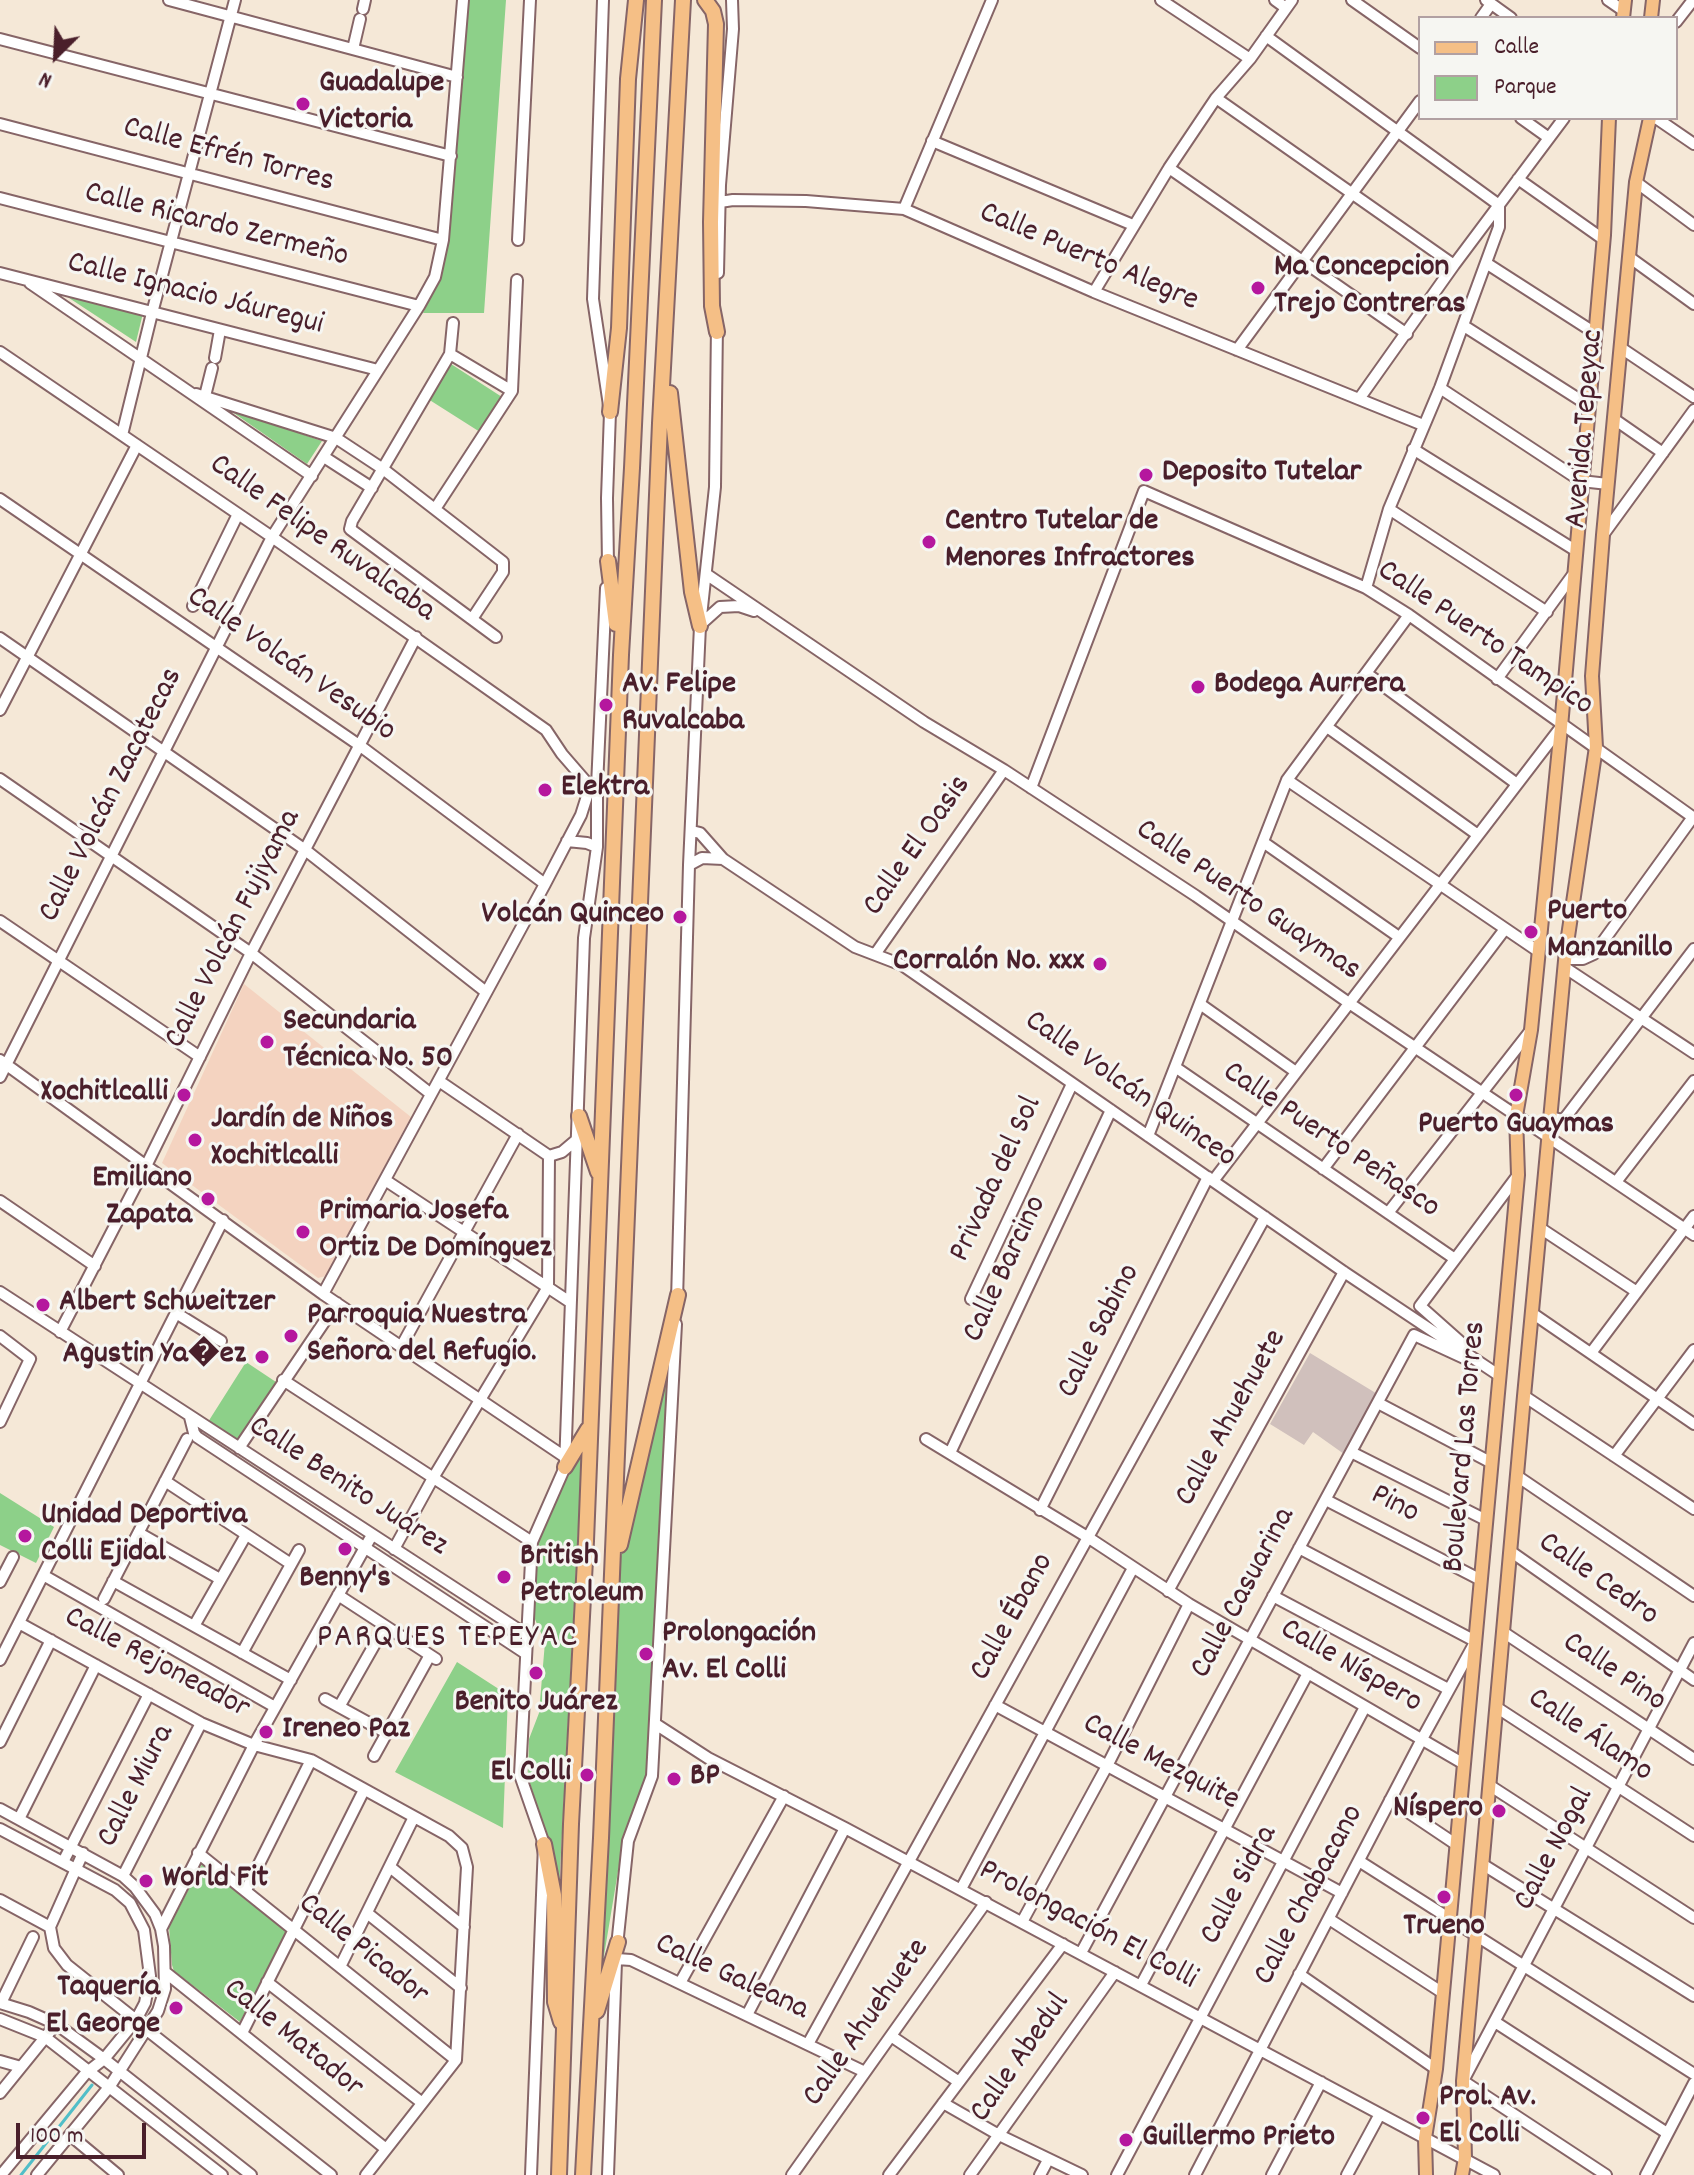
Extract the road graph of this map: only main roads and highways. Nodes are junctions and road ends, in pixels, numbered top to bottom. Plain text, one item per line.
1 (636, 0) edge
2 (647, 0) edge
3 (654, 0) edge
4 (683, 0) edge
5 (705, 0) edge
6 (1609, 120) edge
7 (1652, 120) edge
8 (630, 282) junction
9 (619, 328) junction
10 (639, 329) junction
11 (717, 332) road end
12 (666, 349) junction
13 (610, 412) road end
14 (608, 561) road end
15 (700, 626) road end
16 (621, 655) junction
17 (1561, 725) joint
18 (1596, 747) joint
19 (579, 1116) road end
20 (601, 1179) junction
21 (678, 1295) road end
22 (590, 1425) junction
23 (565, 1462) road end
24 (611, 1589) junction
25 (544, 1844) road end
26 (618, 1942) road end
27 (590, 2034) junction
28 (565, 2039) junction
29 (584, 2145) junction
30 (1426, 2174) edge
31 (559, 2175) edge
32 (583, 2175) edge
33 (594, 2175) edge
34 (1462, 2175) edge

1 - 9 highway
2 - 8 highway
3 - 10 highway
4 - 12 highway
5 - 11 highway
6 - 17 main road, Avenida Tepeyac
7 - 18 main road, Avenida Tepeyac
8 - 9 highway
8 - 10 highway
9 - 13 highway
10 - 16 highway
12 - 15 highway
12 - 24 highway
14 - 16 highway
16 - 20 highway
17 - 30 main road, Boulevard Las Torres
18 - 34 main road, Boulevard Las Torres
19 - 20 highway
20 - 22 highway
21 - 24 highway
22 - 23 highway
22 - 28 highway
24 - 27 highway
25 - 28 highway
26 - 27 highway
27 - 29 highway
28 - 31 highway
29 - 32 highway
29 - 33 highway

